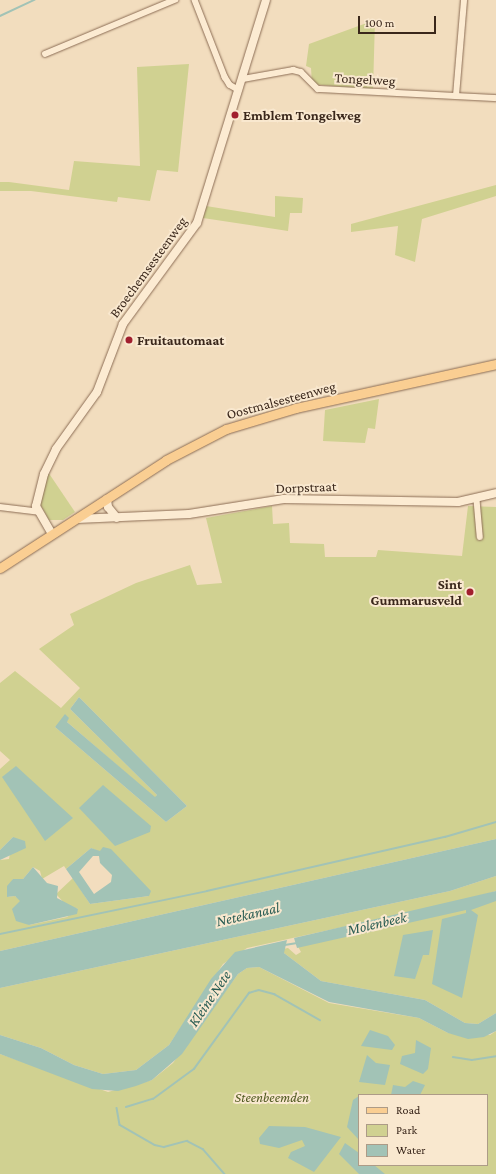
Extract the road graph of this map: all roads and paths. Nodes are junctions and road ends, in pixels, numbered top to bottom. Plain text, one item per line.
1 (175, 0) edge
2 (195, 0) edge
3 (266, 0) edge
4 (464, 0) edge
5 (45, 54) dead end
6 (243, 79) junction
7 (239, 90) junction
8 (456, 96) junction
9 (496, 98) edge
10 (496, 364) edge
11 (496, 493) edge
12 (477, 500) junction
13 (103, 501) junction
14 (0, 507) edge
15 (39, 512) junction
16 (114, 518) junction
17 (77, 519) junction
18 (52, 534) junction
19 (480, 537) dead end
20 (0, 568) edge

1 - 5 street
2 - 7 street
3 - 6 street, Broechemsesteenweg
4 - 8 street
6 - 7 street, Broechemsesteenweg
6 - 8 street, Tongelweg
7 - 15 street, Broechemsesteenweg
8 - 9 street, Tongelweg
10 - 13 main road, Oostmalsesteenweg
11 - 12 street, Dorpstraat
12 - 16 street, Dorpstraat
12 - 19 street
13 - 16 street
13 - 17 main road, Oostmalsesteenweg
14 - 15 street
15 - 18 street, Broechemsesteenweg
16 - 17 street, Dorpstraat
17 - 18 main road, Oostmalsesteenweg
18 - 20 main road, Oostmalsesteenweg

